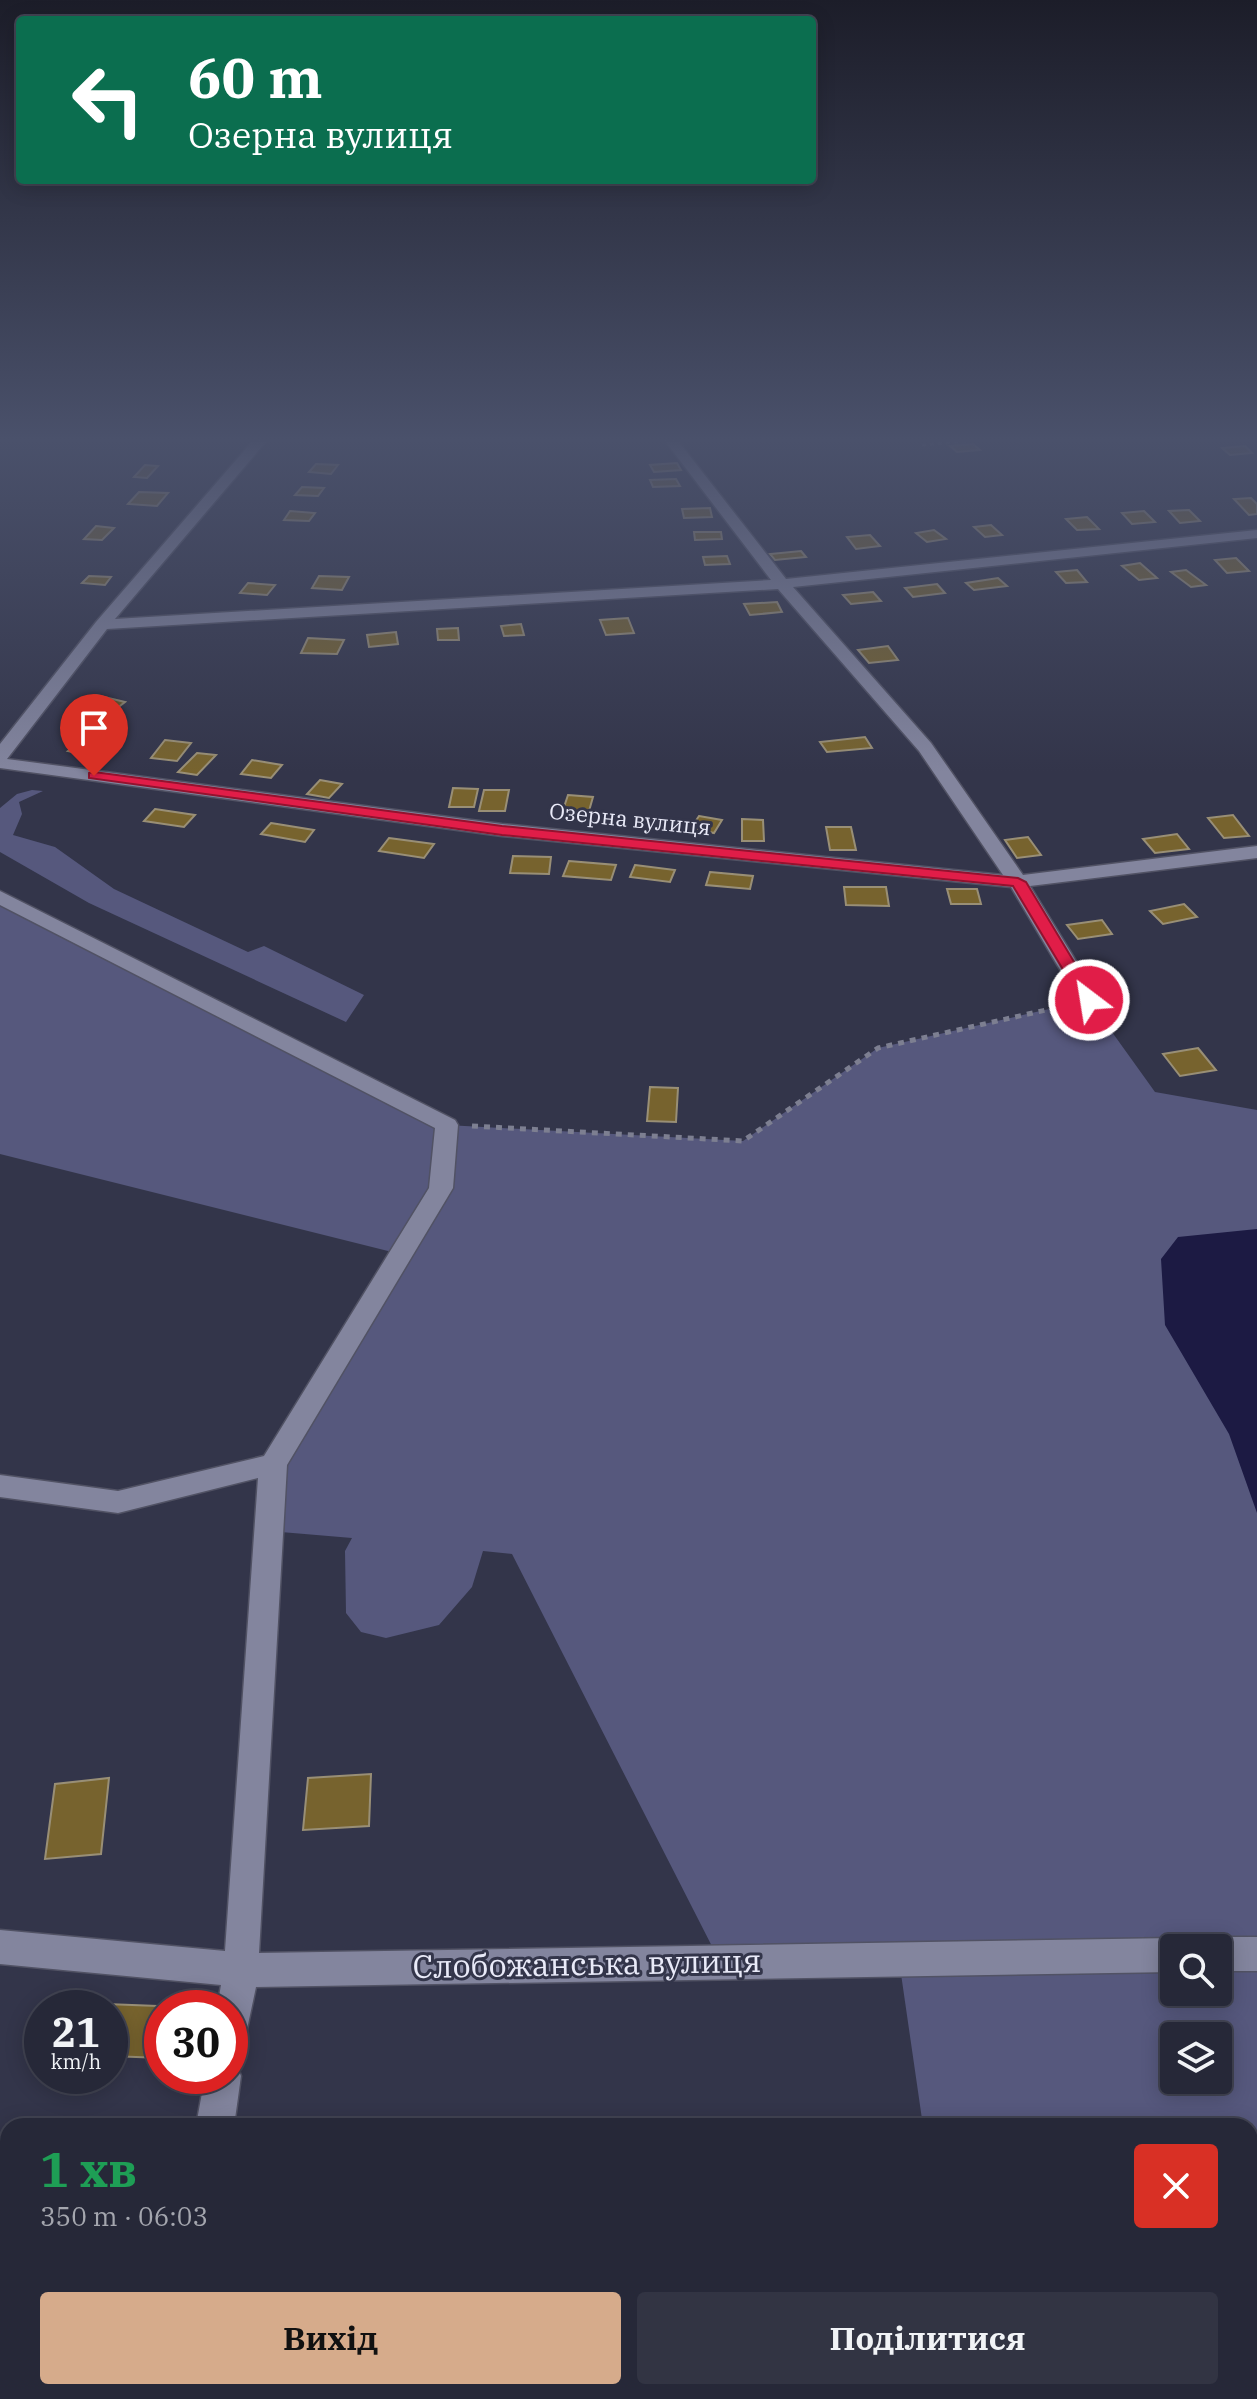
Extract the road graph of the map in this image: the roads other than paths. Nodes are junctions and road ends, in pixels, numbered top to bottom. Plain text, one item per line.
1 (167, 549) edge
2 (755, 549) edge
3 (1115, 549) edge
4 (782, 584) junction
5 (102, 625) junction
6 (0, 756) edge
7 (0, 763) edge
8 (1257, 852) edge
9 (1018, 882) junction
10 (0, 897) edge
11 (1089, 1000) road end
12 (273, 1464) junction
13 (0, 1486) edge
14 (0, 1947) edge
15 (1232, 1954) edge
16 (1257, 1954) edge
17 (1160, 1955) edge
18 (241, 1970) junction
19 (238, 1990) edge
20 (220, 2094) edge
21 (216, 2118) edge

1 - 5 street
2 - 4 street
3 - 4 street
4 - 5 street
4 - 9 street
5 - 6 street
7 - 9 street, Озерна вулиця
8 - 9 street, Озерна вулиця
9 - 11 street
10 - 12 street
12 - 13 street
12 - 18 street
14 - 18 street, Слобожанська вулиця
15 - 16 street
17 - 18 street, Слобожанська вулиця
18 - 19 street
20 - 21 street

